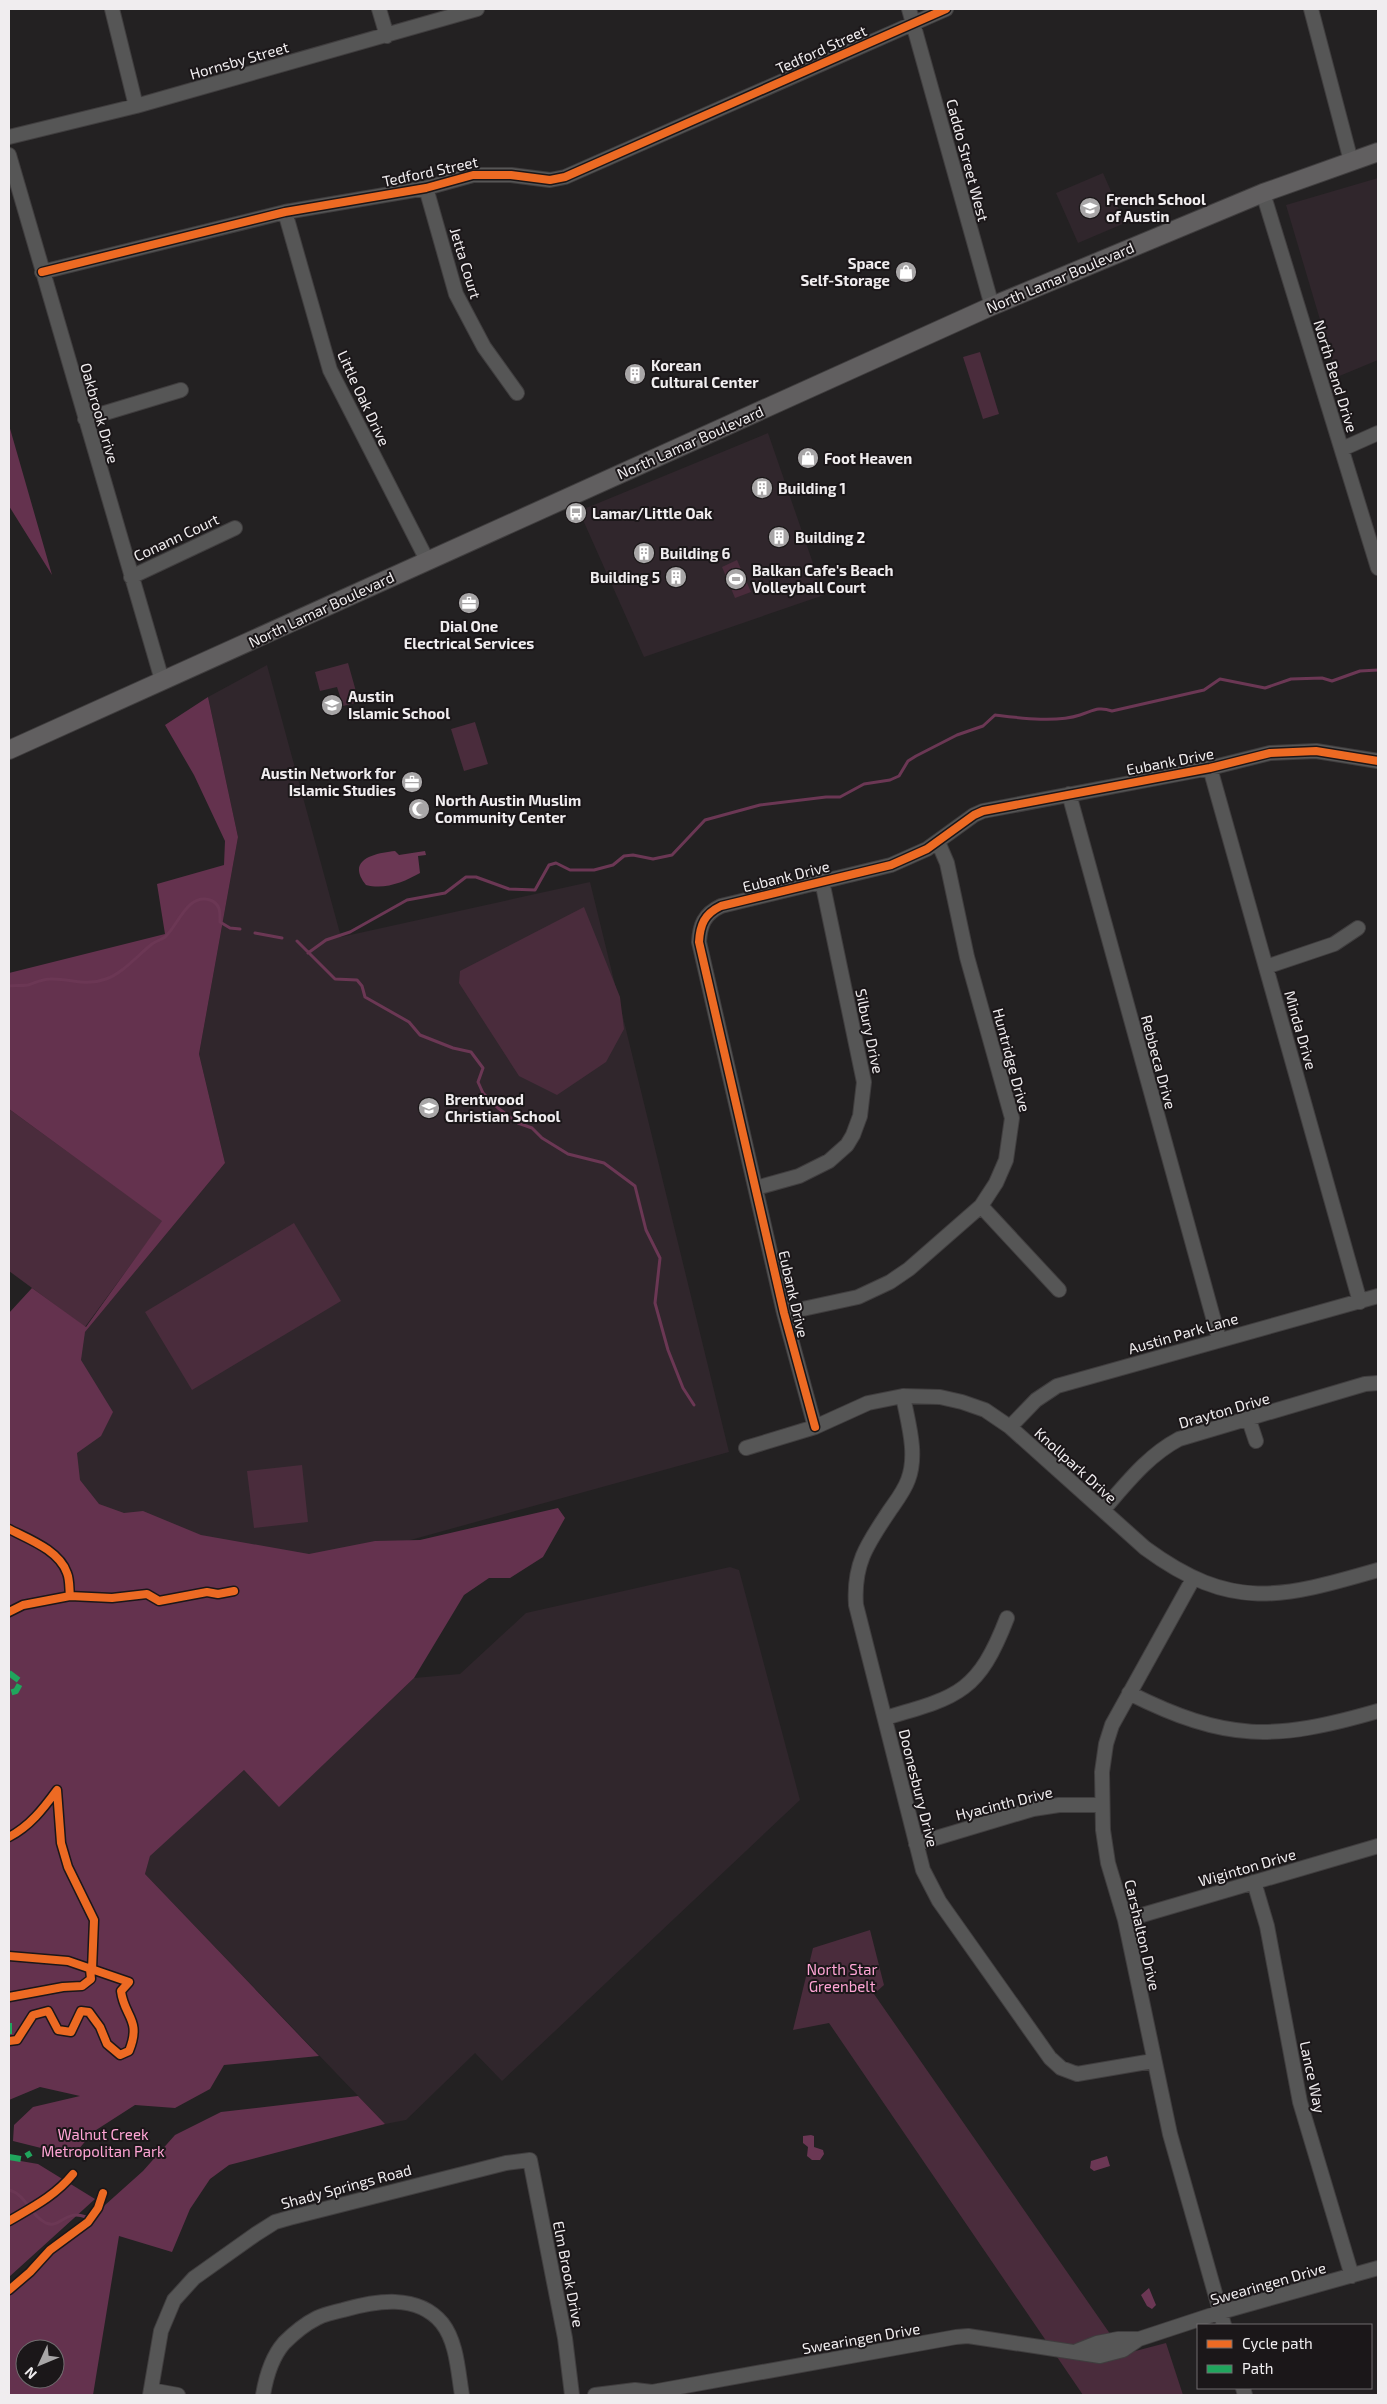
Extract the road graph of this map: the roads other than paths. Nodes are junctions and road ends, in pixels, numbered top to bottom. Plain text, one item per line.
1 (112, 9) edge
2 (380, 9) edge
3 (477, 9) edge
4 (909, 9) edge
5 (946, 9) edge
6 (1310, 9) edge
7 (914, 24) junction
8 (386, 36) junction
9 (136, 106) junction
10 (9, 137) edge
11 (1378, 152) edge
12 (9, 155) edge
13 (1351, 161) junction
14 (426, 188) junction
15 (1263, 194) junction
16 (285, 212) junction
17 (42, 272) junction
18 (992, 306) junction
19 (181, 390) dead end
20 (517, 393) dead end
21 (85, 419) junction
22 (1378, 433) edge
23 (1342, 449) junction
24 (235, 528) dead end
25 (427, 560) junction
26 (1378, 568) edge
27 (131, 577) junction
28 (162, 680) junction
29 (9, 750) edge
30 (1378, 761) edge
31 (1210, 768) junction
32 (1069, 794) junction
33 (938, 842) junction
34 (822, 881) junction
35 (1358, 928) dead end
36 (1266, 967) junction
37 (756, 1188) junction
38 (981, 1206) junction
39 (1059, 1290) dead end
40 (1378, 1296) edge
41 (1360, 1302) junction
42 (784, 1313) junction
43 (1219, 1339) junction
44 (1378, 1383) edge
45 (903, 1396) junction
46 (1249, 1420) junction
47 (815, 1427) junction
48 (1010, 1427) junction
49 (1256, 1442) dead end
50 (746, 1448) dead end
51 (1102, 1510) junction
52 (1378, 1570) edge
53 (1193, 1579) junction
54 (1008, 1618) dead end
55 (1129, 1693) junction
56 (1378, 1711) edge
57 (885, 1718) junction
58 (1102, 1805) junction
59 (916, 1844) junction
60 (1378, 1846) edge
61 (1254, 1882) junction
62 (1125, 1920) junction
63 (1154, 2061) junction
64 (530, 2160) joint
65 (1378, 2268) edge
66 (1352, 2276) junction
67 (1223, 2319) edge
68 (1202, 2324) edge
69 (1197, 2325) edge
70 (151, 2393) edge
71 (651, 2394) edge
72 (178, 2395) edge
73 (263, 2395) edge
74 (462, 2395) edge
75 (572, 2395) edge
76 (595, 2395) edge

1 - 9 street
2 - 8 street
3 - 8 street, Hornsby Street
4 - 7 street, Caddo Street West
5 - 7 street, Tedford Street
6 - 13 street
7 - 14 street, Tedford Street
7 - 18 street, Caddo Street West
8 - 9 street, Hornsby Street
9 - 10 street, Hornsby Street
11 - 13 main road, North Lamar Boulevard
12 - 17 street, Oakbrook Drive
13 - 15 main road, North Lamar Boulevard
14 - 16 street, Tedford Street
14 - 20 street, Jetta Court
15 - 18 main road, North Lamar Boulevard
15 - 23 street, North Bend Drive
16 - 17 street, Tedford Street
16 - 25 street, Little Oak Drive
17 - 21 street, Oakbrook Drive
18 - 25 main road, North Lamar Boulevard
19 - 21 street
21 - 27 street, Oakbrook Drive
22 - 23 street
23 - 26 street, North Bend Drive
24 - 27 street, Conann Court
25 - 28 main road, North Lamar Boulevard
27 - 28 street, Oakbrook Drive
28 - 29 main road, North Lamar Boulevard
30 - 31 street, Eubank Drive
31 - 32 street, Eubank Drive
31 - 36 street, Minda Drive
32 - 33 street, Eubank Drive
32 - 43 street, Rebbeca Drive
33 - 34 street, Eubank Drive
33 - 38 street, Huntridge Drive
34 - 37 street, Silbury Drive
34 - 37 street, Eubank Drive
35 - 36 street
36 - 41 street, Minda Drive
37 - 42 street, Eubank Drive
38 - 39 street
38 - 42 street, Huntridge Drive
40 - 41 street, Austin Park Lane
41 - 43 street, Austin Park Lane
42 - 47 street, Eubank Drive
43 - 48 street, Austin Park Lane
44 - 46 street, Drayton Drive
45 - 47 street, Knollpark Drive
45 - 48 street, Knollpark Drive
45 - 57 street, Doonesbury Drive
46 - 49 street
46 - 51 street, Drayton Drive
47 - 50 street, Knollpark Drive
48 - 51 street, Knollpark Drive
51 - 53 street, Knollpark Drive
52 - 53 street, Knollpark Drive
53 - 55 street, Carshalton Drive
54 - 57 street
55 - 56 street
55 - 58 street, Carshalton Drive
57 - 59 street, Doonesbury Drive
58 - 59 street, Hyacinth Drive
58 - 62 street, Carshalton Drive
59 - 63 street, Doonesbury Drive
60 - 61 street, Wiginton Drive
61 - 62 street, Wiginton Drive
61 - 66 street, Lance Way
62 - 63 street, Carshalton Drive
63 - 67 street, Carshalton Drive
64 - 70 street, Shady Springs Road
64 - 75 street, Elm Brook Drive
65 - 66 street, Swearingen Drive
66 - 67 street, Swearingen Drive
67 - 68 street, Swearingen Drive
69 - 71 street, Swearingen Drive
70 - 72 street
71 - 76 street, Swearingen Drive
73 - 74 street

